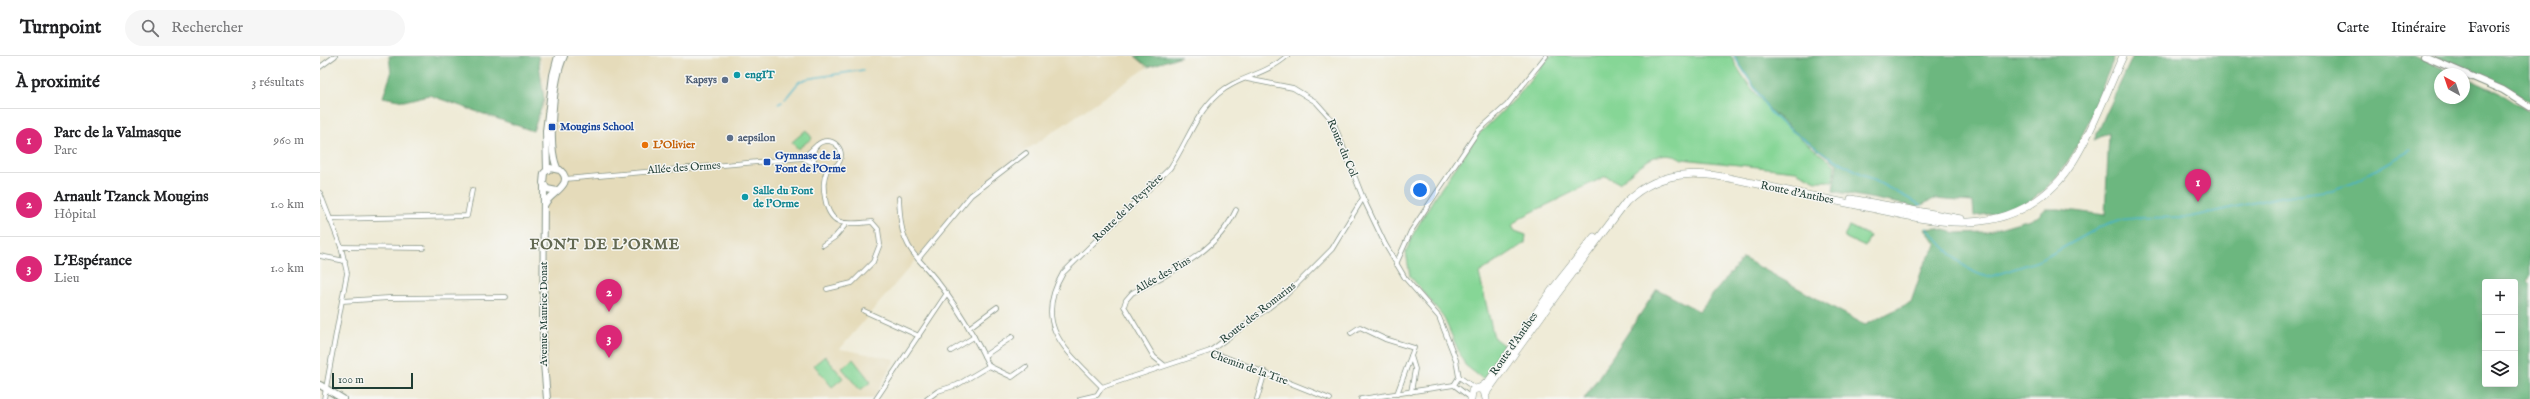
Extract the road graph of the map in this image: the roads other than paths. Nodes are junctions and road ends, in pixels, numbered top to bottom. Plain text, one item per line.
1 (335, 56) edge
2 (558, 56) edge
3 (564, 56) edge
4 (1287, 56) edge
5 (1546, 56) edge
6 (2119, 56) edge
7 (2123, 56) edge
8 (2424, 56) edge
9 (320, 67) edge
10 (1246, 79) junction
11 (2530, 107) edge
12 (817, 145) junction
13 (1026, 153) dead end
14 (803, 158) junction
15 (818, 166) junction
16 (557, 168) junction
17 (546, 170) junction
18 (827, 170) junction
19 (565, 179) junction
20 (544, 186) junction
21 (472, 190) dead end
22 (557, 191) junction
23 (320, 193) edge
24 (899, 198) dead end
25 (1363, 198) junction
26 (545, 204) junction
27 (1236, 210) dead end
28 (330, 219) junction
29 (846, 224) junction
30 (823, 245) dead end
31 (341, 247) junction
32 (423, 248) dead end
33 (320, 256) edge
34 (918, 259) junction
35 (345, 260) junction
36 (1396, 264) junction
37 (1572, 269) junction
38 (827, 290) dead end
39 (947, 293) junction
40 (506, 297) dead end
41 (341, 299) junction
42 (997, 307) dead end
43 (864, 311) dead end
44 (970, 327) junction
45 (1351, 333) dead end
46 (919, 336) junction
47 (1012, 337) dead end
48 (974, 338) junction
49 (951, 351) dead end
50 (1210, 351) junction
51 (984, 356) junction
52 (1411, 356) junction
53 (1164, 365) junction
54 (989, 366) junction
55 (1026, 367) dead end
56 (1265, 372) junction
57 (1460, 377) junction
58 (320, 385) edge
59 (1454, 385) junction
60 (1102, 387) junction
61 (326, 389) junction
62 (1411, 392) junction
63 (1482, 392) edge
64 (1404, 393) junction
65 (1397, 394) junction
66 (1098, 398) edge
67 (1471, 398) edge
68 (324, 399) edge
69 (343, 399) edge
70 (547, 399) edge
71 (876, 399) edge
72 (927, 399) edge
73 (1080, 399) edge
74 (1257, 399) edge
75 (1330, 399) edge
76 (1362, 399) edge
77 (1402, 399) edge

1 - 9 street
2 - 17 main road
3 - 16 main road
4 - 10 street, Route de la Peyrière
5 - 36 street
6 - 37 main road, Route d'Antibes
7 - 37 main road, Route d'Antibes
8 - 11 main road
10 - 25 street, Route du Col
10 - 60 street, Route de la Peyrière
12 - 14 street
12 - 15 street
12 - 18 street
13 - 34 street
14 - 15 street
14 - 19 street, Allée des Ormes
15 - 18 street
16 - 17 main road
16 - 19 main road
17 - 20 main road
18 - 29 street
19 - 22 main road
20 - 22 main road
20 - 26 main road, Avenue Maurice Donat
21 - 28 street
22 - 26 main road
23 - 28 street
24 - 34 street
25 - 36 street, Route du Col
25 - 50 street, Route des Romarins
26 - 70 main road, Avenue Maurice Donat
27 - 53 street, Allée des Pins
28 - 31 street
29 - 30 street
29 - 38 street
31 - 32 street
31 - 35 street
33 - 35 street
34 - 39 street
35 - 41 street
36 - 57 street, Route du Col
37 - 63 main road, Route d'Antibes
39 - 44 street
39 - 46 street
40 - 41 street
41 - 61 street
42 - 44 street
43 - 46 street
44 - 48 street
45 - 52 street
46 - 71 street
47 - 51 street
48 - 49 street
48 - 51 street
50 - 53 street, Chemin de la Tire
50 - 56 street, Chemin de la Tire
51 - 54 street
52 - 62 street
52 - 65 street
53 - 60 street, Chemin de la Tire
54 - 55 street
54 - 72 street
56 - 74 street
56 - 75 street, Chemin de la Tire
57 - 59 street
57 - 63 street
58 - 61 main road
59 - 62 street
59 - 67 street
60 - 66 street
61 - 68 street
61 - 69 main road
62 - 64 street
63 - 67 main road, Route d'Antibes
64 - 65 street
64 - 77 street
65 - 76 street
66 - 73 street

